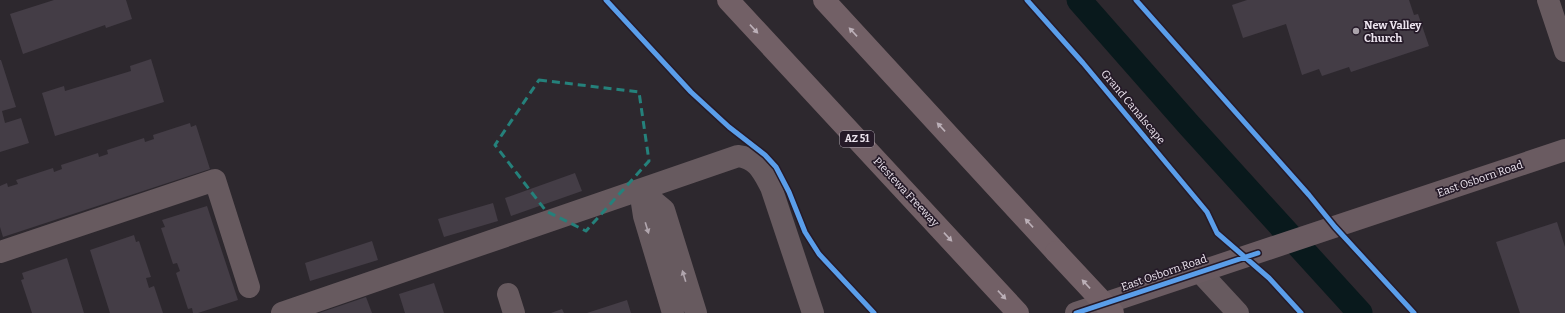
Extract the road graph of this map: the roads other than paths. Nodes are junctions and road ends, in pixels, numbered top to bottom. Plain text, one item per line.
1 (728, 0) edge
2 (824, 0) edge
3 (1548, 0) edge
4 (1565, 51) edge
5 (1565, 150) edge
6 (640, 190) junction
7 (0, 252) edge
8 (1200, 272) junction
9 (249, 287) dead end
10 (282, 313) edge
11 (673, 313) edge
12 (696, 313) edge
13 (813, 313) edge
14 (1018, 313) edge
15 (1076, 313) edge
16 (1113, 313) edge
17 (1238, 313) edge

1 -> 14 highway, Piestewa Freeway / AZ 51
16 -> 2 highway, bridge
3 - 4 street
5 - 8 main road, East Osborn Road
6 - 10 street
6 -> 11 street
12 -> 6 street
6 - 13 street
7 - 9 street
8 - 15 main road, East Osborn Road
8 - 17 street

